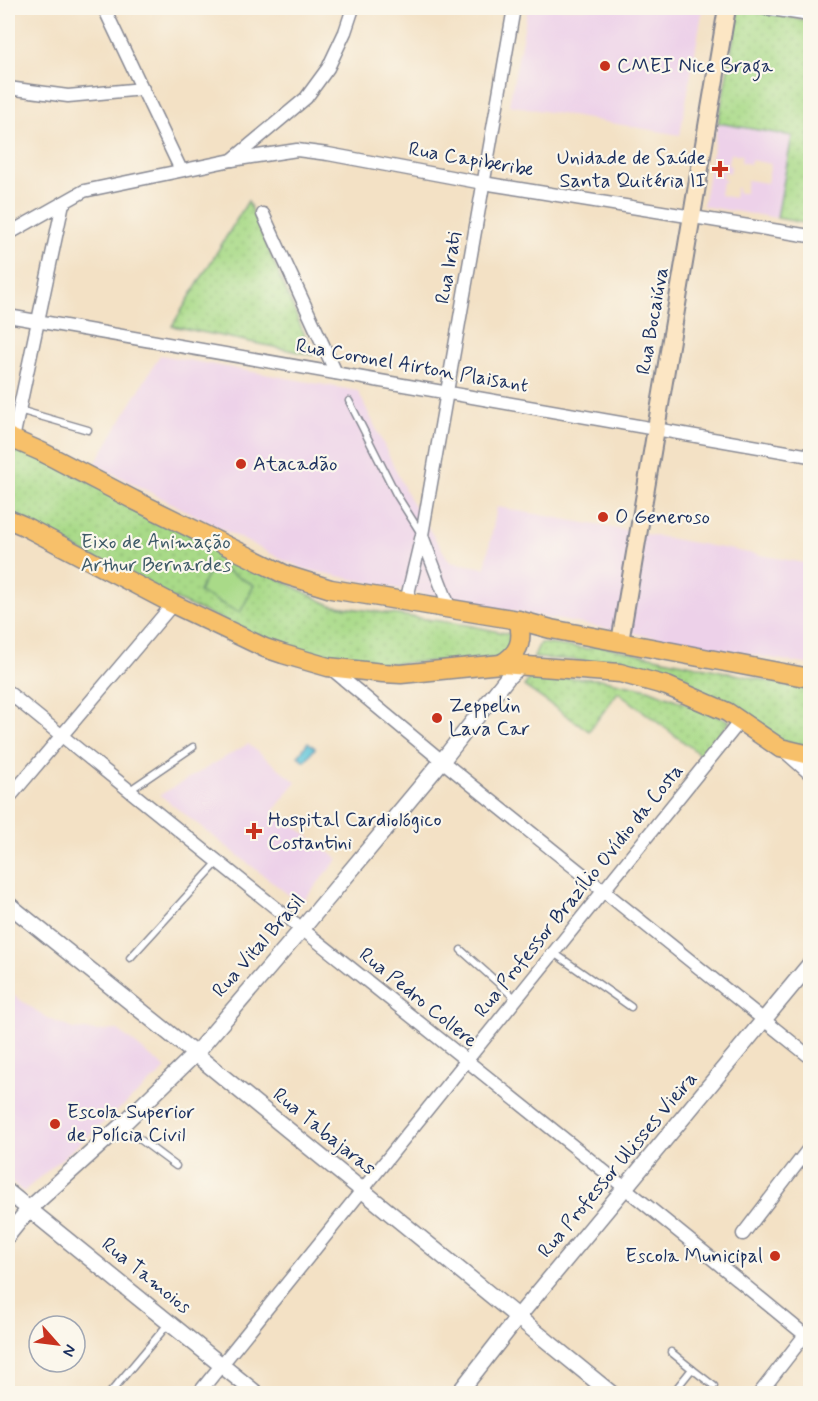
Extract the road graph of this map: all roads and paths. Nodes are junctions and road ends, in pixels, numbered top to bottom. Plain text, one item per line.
1 (104, 8) edge
2 (353, 8) edge
3 (514, 8) edge
4 (727, 8) edge
5 (765, 8) edge
6 (810, 15) edge
7 (8, 88) edge
8 (142, 89) junction
9 (232, 159) junction
10 (181, 170) junction
11 (483, 183) junction
12 (63, 203) junction
13 (263, 214) dead end
14 (692, 216) junction
15 (8, 234) edge
16 (810, 236) edge
17 (8, 316) edge
18 (37, 321) junction
19 (336, 373) junction
20 (447, 392) junction
21 (349, 401) dead end
22 (19, 410) junction
23 (656, 428) junction
24 (88, 430) dead end
25 (10, 438) edge
26 (810, 456) edge
27 (8, 519) edge
28 (422, 534) junction
29 (406, 602) junction
30 (173, 604) junction
31 (450, 609) junction
32 (518, 620) junction
33 (551, 629) junction
34 (620, 642) junction
35 (501, 664) junction
36 (522, 664) junction
37 (328, 667) junction
38 (810, 678) edge
39 (8, 692) edge
40 (741, 720) junction
41 (60, 735) junction
42 (193, 747) dead end
43 (780, 748) junction
44 (810, 755) edge
45 (442, 761) junction
46 (810, 774) edge
47 (130, 791) junction
48 (8, 799) edge
49 (218, 862) junction
50 (603, 890) junction
51 (8, 904) edge
52 (302, 929) junction
53 (461, 950) dead end
54 (554, 953) junction
55 (130, 958) dead end
56 (810, 964) edge
57 (517, 999) junction
58 (631, 1007) dead end
59 (765, 1020) junction
60 (195, 1053) junction
61 (810, 1057) edge
62 (467, 1062) junction
63 (122, 1125) junction
64 (810, 1147) edge
65 (176, 1166) dead end
66 (626, 1188) junction
67 (362, 1191) junction
68 (8, 1192) edge
69 (29, 1209) junction
70 (743, 1234) dead end
71 (8, 1235) edge
72 (518, 1317) junction
73 (169, 1322) junction
74 (671, 1352) dead end
75 (222, 1364) junction
76 (692, 1369) junction
77 (714, 1386) dead end
78 (110, 1393) edge
79 (198, 1394) edge
80 (257, 1394) edge
81 (458, 1394) edge
82 (612, 1394) edge
83 (672, 1394) edge
84 (759, 1394) edge

1 - 8 street
2 - 9 street
3 - 11 street, Rua Irati
4 - 14 main road, Rua Bocaiúva
5 - 6 street
7 - 8 street
8 - 10 street
9 - 10 street, Rua Capiberibe
9 - 11 street, Rua Capiberibe
10 - 12 street, Rua Capiberibe
11 - 14 street, Rua Capiberibe
11 - 20 street, Rua Irati
12 - 15 street, Rua Capiberibe
12 - 18 street
13 - 19 street
14 - 16 street, Rua Capiberibe
14 - 23 main road, Rua Bocaiúva
17 - 18 street, Rua Coronel Airton Plaisant
18 - 19 street, Rua Coronel Airton Plaisant
18 - 22 street
19 - 20 street, Rua Coronel Airton Plaisant
20 - 23 street, Rua Coronel Airton Plaisant
20 - 28 street, Rua Irati
21 - 28 lane
22 - 24 lane
22 - 25 street
23 - 26 street, Rua Coronel Airton Plaisant
23 - 34 main road, Rua Bocaiúva
25 - 29 main road
27 - 30 main road
28 - 29 street, Rua Irati
28 - 31 street
29 - 31 main road
30 - 37 main road
30 - 41 street
31 - 32 main road
32 - 33 main road
32 - 35 main road
33 - 34 main road
33 - 36 main road
34 - 38 main road
35 - 36 main road
35 - 37 main road
36 - 40 main road
36 - 45 street, Rua Vital Brasil
37 - 45 street
39 - 41 street, Rua Pedro Collere
40 - 43 main road
40 - 50 street, Rua Professor Brazílio Ovídio da Costa
41 - 47 street, Rua Pedro Collere
41 - 48 street
42 - 47 lane
43 - 44 main road
43 - 46 street
45 - 50 street
45 - 52 street, Rua Vital Brasil
47 - 49 street, Rua Pedro Collere
49 - 52 street, Rua Pedro Collere
49 - 55 lane
50 - 54 street, Rua Professor Brazílio Ovídio da Costa
50 - 59 street
51 - 60 street, Rua Tabajaras
52 - 60 street, Rua Vital Brasil
52 - 62 street, Rua Pedro Collere
53 - 57 lane
54 - 57 street, Rua Professor Brazílio Ovídio da Costa
54 - 58 lane
56 - 59 street, Rua Professor Ulisses Vieira
57 - 62 street, Rua Professor Brazílio Ovídio da Costa
59 - 61 street
59 - 66 street, Rua Professor Ulisses Vieira
60 - 63 street, Rua Vital Brasil
60 - 67 street, Rua Tabajaras
62 - 66 street, Rua Pedro Collere
62 - 67 street, Rua Professor Brazílio Ovídio da Costa
63 - 65 lane
63 - 69 street, Rua Vital Brasil
64 - 70 street
66 - 72 street, Rua Professor Ulisses Vieira
66 - 84 street, Rua Pedro Collere
67 - 72 street, Rua Tabajaras
67 - 75 street, Rua Professor Brazílio Ovídio da Costa
68 - 69 street, Rua Tamoios
69 - 71 street, Rua Vital Brasil
69 - 73 street, Rua Tamoios
72 - 81 street, Rua Professor Ulisses Vieira
72 - 82 street, Rua Tabajaras
73 - 75 street, Rua Tamoios
73 - 78 lane
74 - 76 lane
75 - 79 street, Rua Professor Brazílio Ovídio da Costa
75 - 80 street, Rua Tamoios
76 - 77 lane
76 - 83 lane

